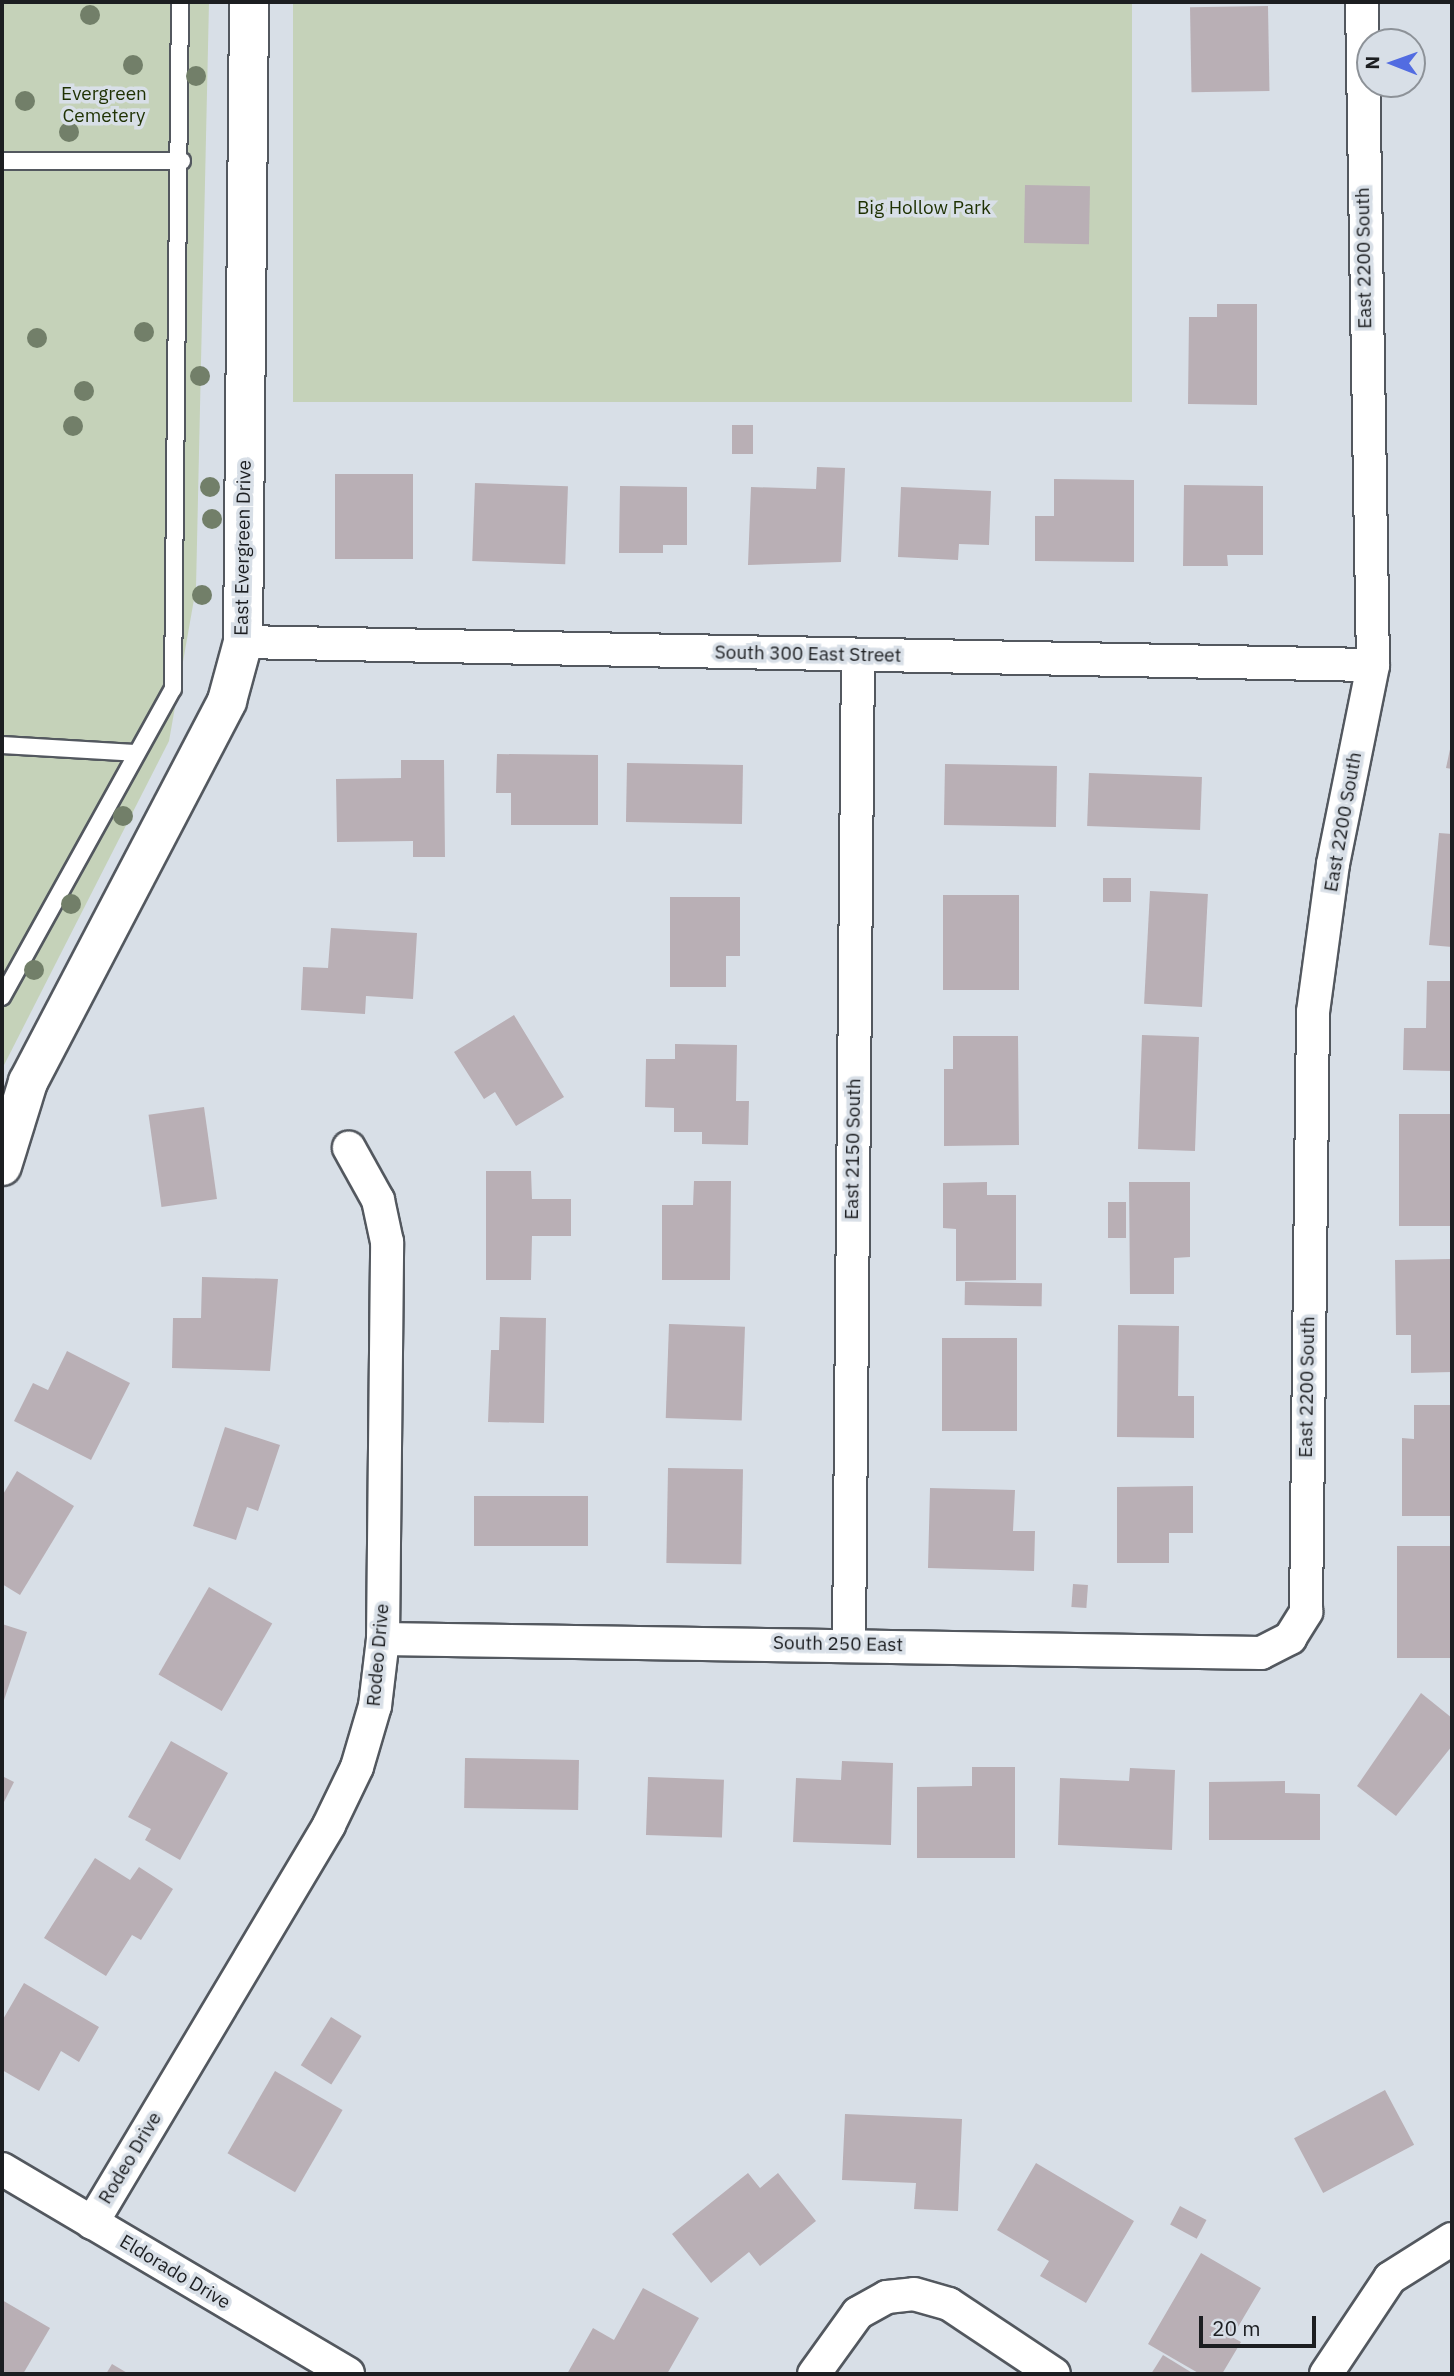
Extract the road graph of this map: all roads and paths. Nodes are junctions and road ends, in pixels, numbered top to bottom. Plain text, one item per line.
1 (180, 2) edge
2 (249, 2) edge
3 (1362, 2) edge
4 (2, 161) edge
5 (182, 161) junction
6 (243, 642) junction
7 (858, 655) junction
8 (1373, 665) junction
9 (2, 745) edge
10 (135, 753) junction
11 (2, 997) edge
12 (349, 1148) dead end
13 (2, 1166) edge
14 (1290, 1638) joint
15 (383, 1639) junction
16 (849, 1644) junction
17 (2, 2169) edge
18 (92, 2223) junction
19 (1452, 2239) edge
20 (348, 2374) edge
21 (814, 2374) edge
22 (1054, 2374) edge
23 (1326, 2374) edge

1 - 5 lane
2 - 6 street, East Evergreen Drive
3 - 8 street, East 2200 South
4 - 5 lane
5 - 10 lane
6 - 7 street, South 300 East Street
6 - 13 street, East Evergreen Drive
7 - 8 street, South 300 East Street
7 - 16 street, East 2150 South
8 - 14 street, East 2200 South
9 - 10 lane
10 - 11 lane
12 - 15 street, Rodeo Drive
14 - 16 street, South 250 East
15 - 16 street, South 250 East
15 - 18 street, Rodeo Drive
17 - 18 street, Eldorado Drive
18 - 20 street, Eldorado Drive
19 - 23 street
21 - 22 street

